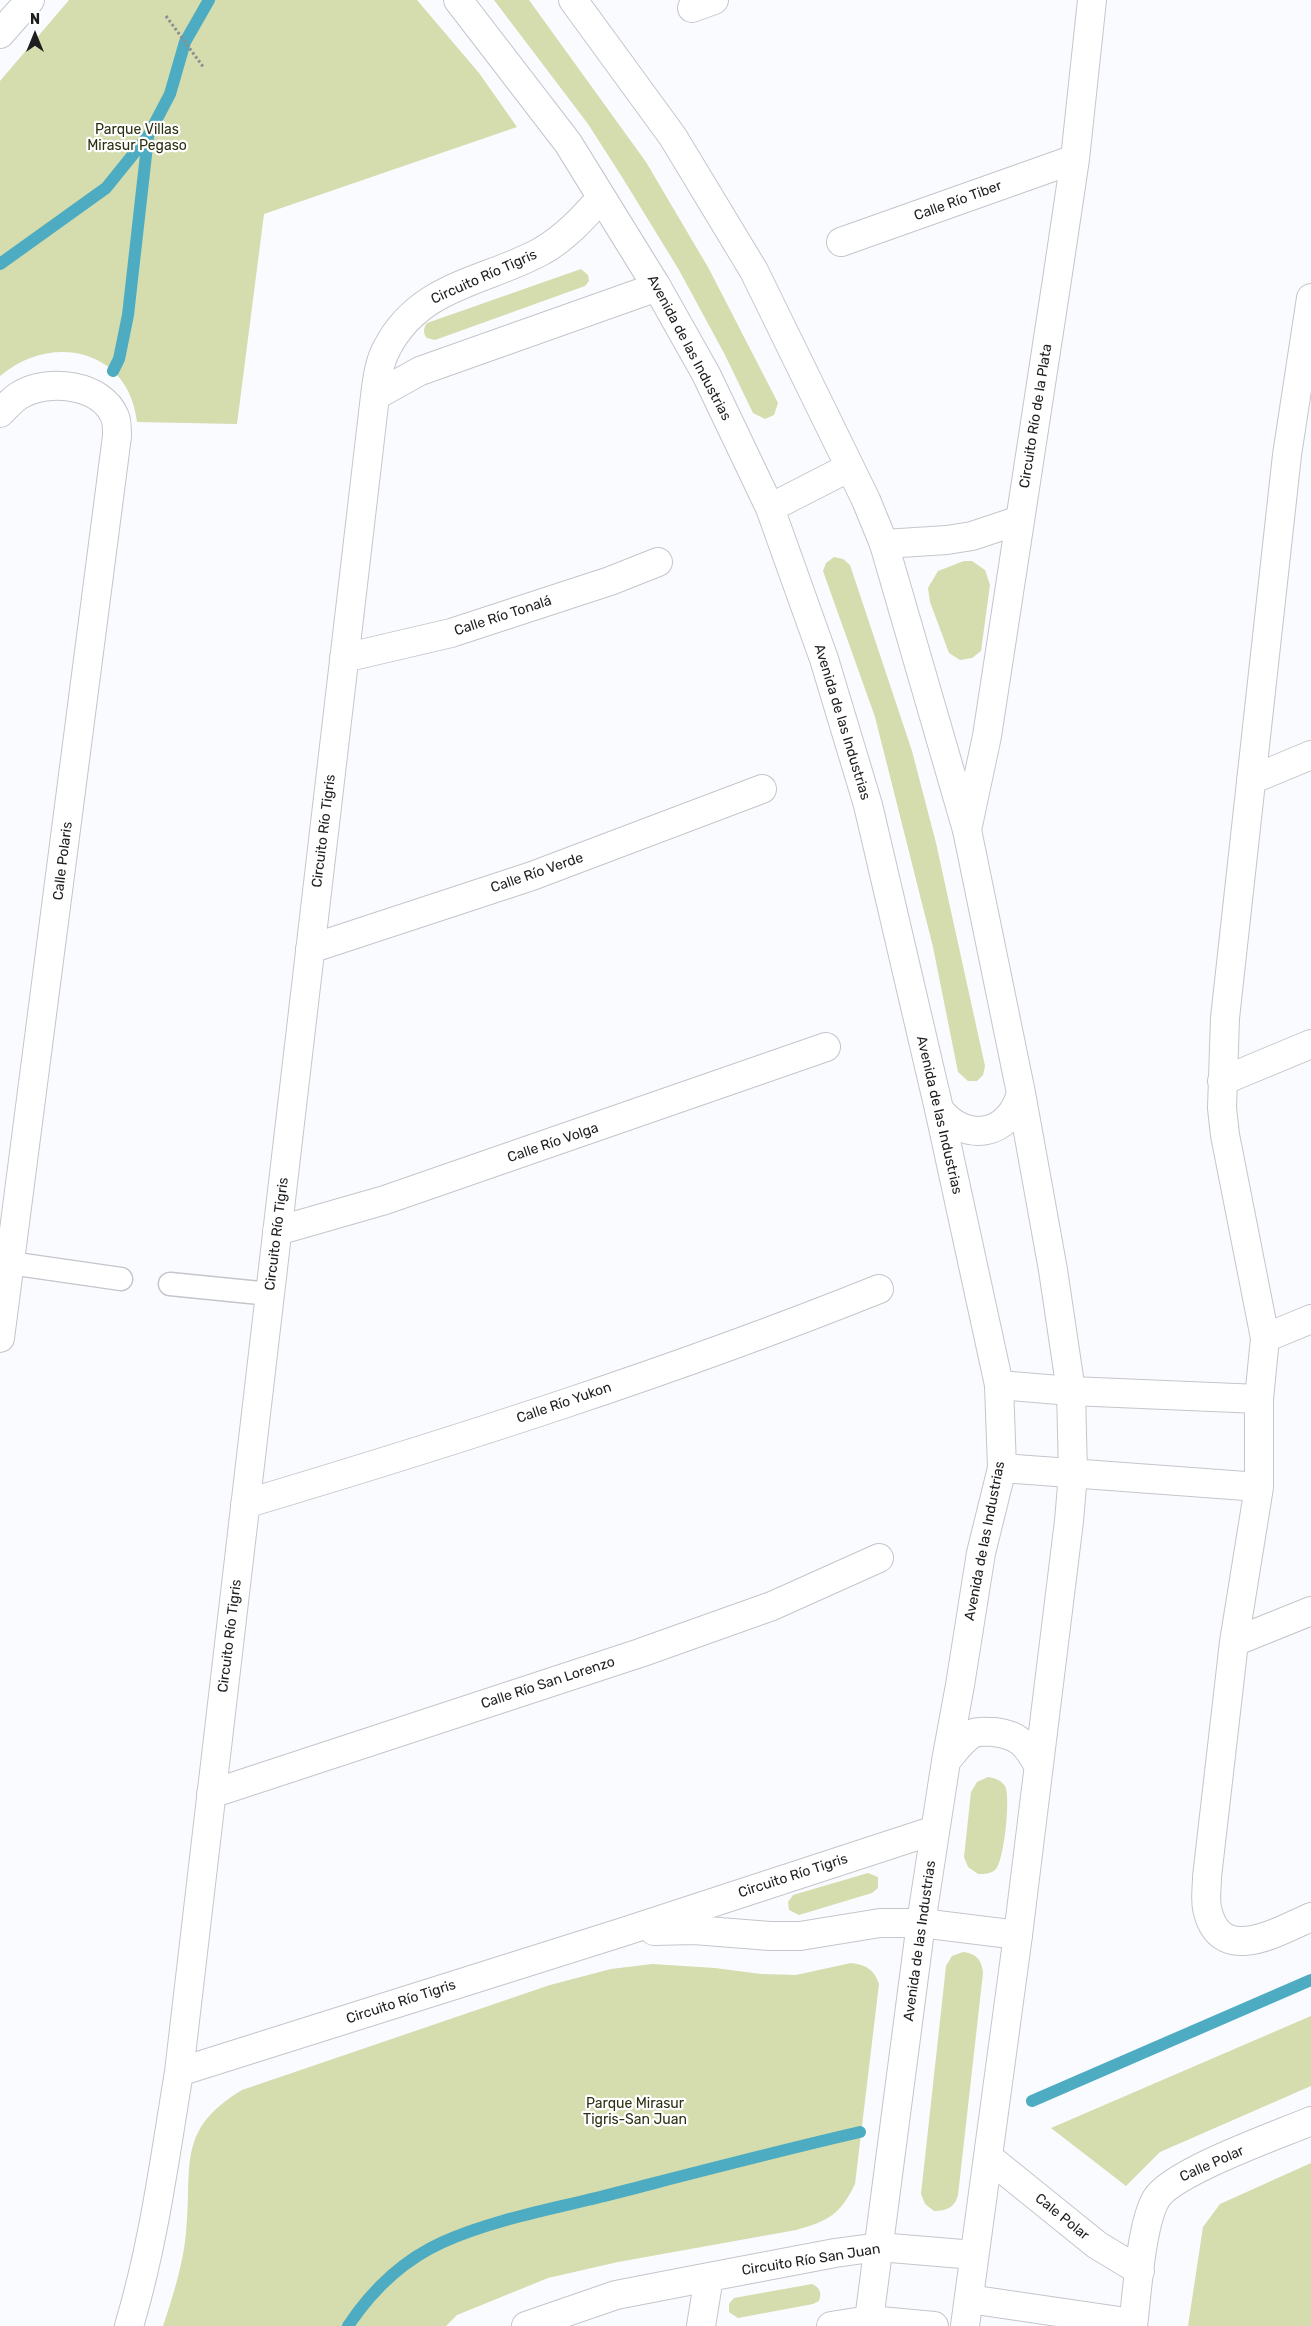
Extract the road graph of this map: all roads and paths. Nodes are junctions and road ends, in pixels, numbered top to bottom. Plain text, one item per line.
1 (30, 0) edge
2 (458, 0) edge
3 (573, 0) edge
4 (1092, 0) edge
5 (166, 16) dead end
6 (0, 34) edge
7 (204, 68) dead end
8 (1075, 159) junction
9 (601, 198) junction
10 (841, 242) dead end
11 (657, 287) junction
12 (1311, 298) edge
13 (374, 396) junction
14 (0, 413) edge
15 (1299, 449) edge
16 (850, 467) junction
17 (770, 508) junction
18 (1020, 520) junction
19 (884, 544) junction
20 (658, 562) dead end
21 (344, 658) junction
22 (1311, 755) edge
23 (1251, 780) junction
24 (762, 789) dead end
25 (967, 830) junction
26 (310, 949) junction
27 (1311, 1044) edge
28 (826, 1047) dead end
29 (1222, 1081) junction
30 (1021, 1093) junction
31 (939, 1109) junction
32 (277, 1231) junction
33 (8, 1242) edge
34 (121, 1279) dead end
35 (170, 1284) dead end
36 (879, 1289) dead end
37 (270, 1294) junction
38 (1311, 1319) edge
39 (0, 1338) edge
40 (1265, 1338) junction
41 (999, 1385) junction
42 (1071, 1391) junction
43 (1260, 1399) junction
44 (1002, 1468) junction
45 (1073, 1474) junction
46 (1259, 1488) junction
47 (245, 1504) junction
48 (879, 1558) dead end
49 (1311, 1611) edge
50 (1234, 1642) junction
51 (946, 1761) junction
52 (1038, 1765) junction
53 (211, 1794) junction
54 (935, 1830) junction
55 (1311, 1917) edge
56 (921, 1924) junction
57 (623, 1932) junction
58 (1018, 1935) junction
59 (179, 2072) junction
60 (1311, 2121) edge
61 (988, 2157) junction
62 (879, 2247) junction
63 (974, 2255) junction
64 (1140, 2271) junction
65 (709, 2277) junction
66 (969, 2299) junction
67 (869, 2323) edge
68 (1133, 2324) edge
69 (129, 2326) edge
70 (526, 2326) edge
71 (701, 2326) edge
72 (831, 2326) edge
73 (934, 2326) edge
74 (965, 2326) edge

1 - 6 street
2 - 9 street, Avenida de las Industrias
3 - 16 street
4 - 8 street, Circuito Río de la Plata
5 - 7 path
8 - 10 street, Calle Río Tiber
8 - 18 street, Circuito Río de la Plata
9 - 11 street, Avenida de las Industrias
9 - 13 street, Circuito Río Tigris
11 - 13 street
11 - 17 street, Avenida de las Industrias
12 - 15 street
13 - 21 street, Circuito Río Tigris
14 - 33 street, Calle Polaris
15 - 23 street
16 - 17 street
16 - 19 street
17 - 31 street, Avenida de las Industrias
18 - 19 street
18 - 25 street, Circuito Río de la Plata
19 - 25 street
20 - 21 street, Calle Río Tonalá
21 - 26 street, Circuito Río Tigris
22 - 23 street
23 - 29 street
24 - 26 street, Calle Río Verde
25 - 30 street
26 - 32 street, Circuito Río Tigris
27 - 29 street
28 - 32 street, Calle Río Volga
29 - 40 street
30 - 31 street
30 - 42 street
31 - 41 street, Avenida de las Industrias
32 - 37 street, Circuito Río Tigris
33 - 34 lane
33 - 39 street, Calle Polaris
35 - 37 lane
36 - 47 street, Calle Río Yukon
37 - 47 street, Circuito Río Tigris
38 - 40 street
40 - 43 street
41 - 42 street
41 - 44 street, Avenida de las Industrias
42 - 43 street
42 - 45 street
43 - 46 street
44 - 45 street
44 - 51 street, Avenida de las Industrias
45 - 46 street
45 - 52 street
46 - 50 street
47 - 53 street, Circuito Río Tigris
48 - 53 street, Calle Río San Lorenzo
49 - 50 street
50 - 55 street
51 - 52 street
51 - 54 street, Avenida de las Industrias
52 - 58 street
53 - 59 street, Circuito Río Tigris
54 - 56 street, Avenida de las Industrias
54 - 57 street, Circuito Río Tigris
56 - 57 street, Circuito Río Tigris
56 - 58 street, Circuito Río Tigris
56 - 62 street, Avenida de las Industrias
57 - 59 street, Circuito Río Tigris
58 - 61 street
59 - 69 street, Circuito Río Tigris
60 - 64 street, Calle Polar
61 - 63 street
61 - 64 street, Cale Polar
62 - 63 street, Circuito Río San Juan
62 - 65 street, Circuito Río San Juan
62 - 67 street, Avenida de las Industrias
63 - 66 street
64 - 68 street, Calle Polar
65 - 70 street, Circuito Río San Juan
65 - 71 street
66 - 68 street
66 - 74 street
67 - 72 street
67 - 73 street

